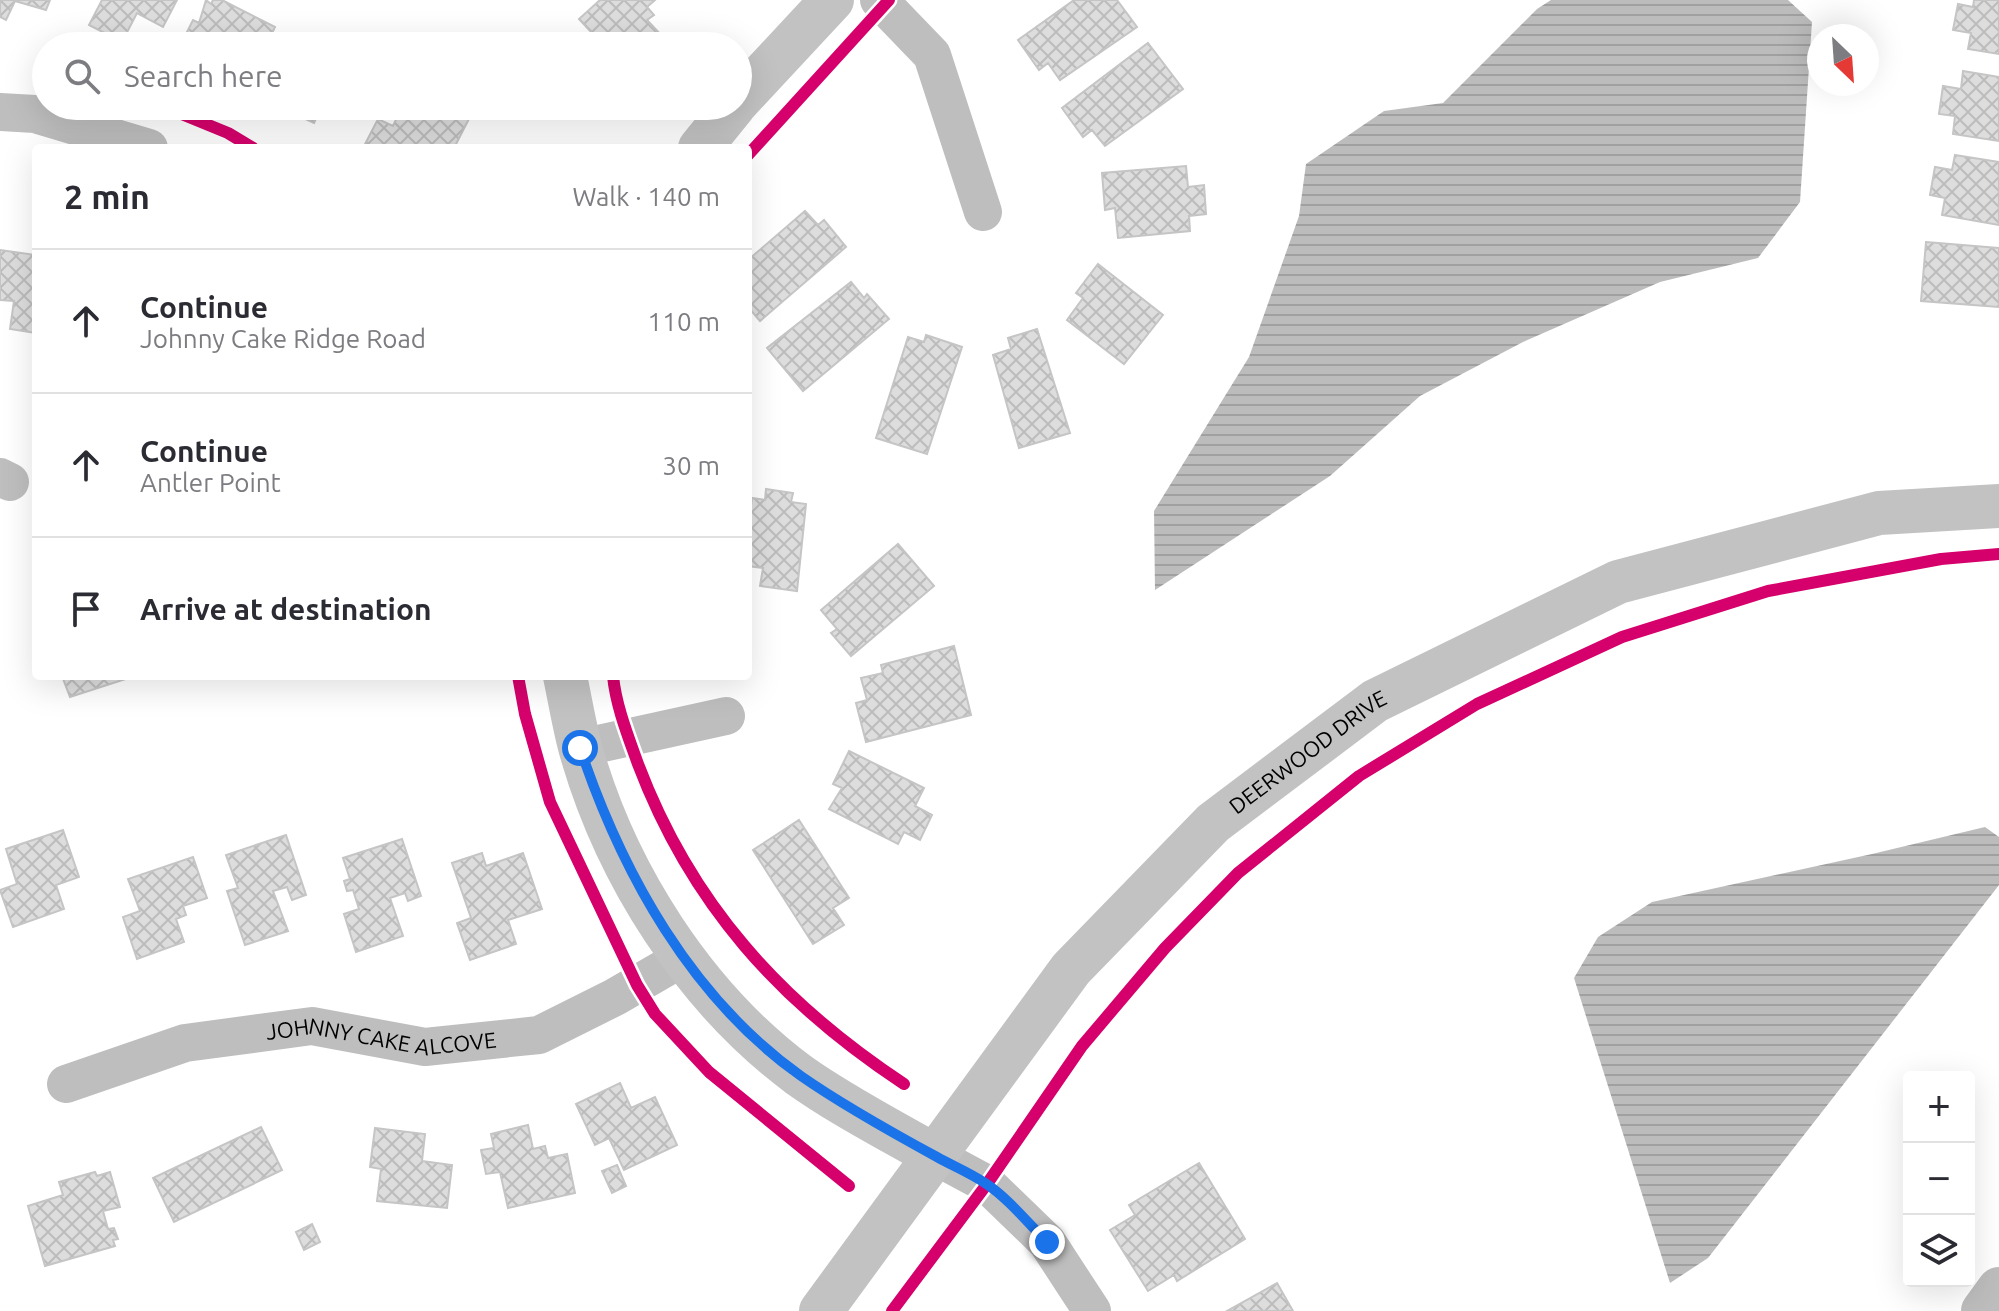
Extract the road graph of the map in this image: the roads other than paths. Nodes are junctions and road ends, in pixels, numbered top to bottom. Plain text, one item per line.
1 (832, 0) edge
2 (879, 0) edge
3 (752, 86) edge
4 (0, 112) edge
5 (32, 114) edge
6 (55, 120) edge
7 (723, 120) edge
8 (136, 144) edge
9 (703, 144) edge
10 (983, 212) dead end
11 (1999, 506) edge
12 (566, 680) edge
13 (726, 716) dead end
14 (580, 748) junction
15 (684, 957) junction
16 (66, 1084) dead end
17 (935, 1156) junction
18 (1999, 1289) edge
19 (821, 1311) edge
20 (1092, 1311) edge
21 (1983, 1311) edge

1 - 3 street
2 - 10 street
4 - 5 street
6 - 8 street
7 - 9 street
11 - 17 street, DEERWOOD DRIVE
12 - 14 street
13 - 14 street
14 - 15 street
15 - 16 street, JOHNNY CAKE ALCOVE
15 - 17 street
17 - 19 street, DEERWOOD DRIVE
17 - 20 street
18 - 21 highway

